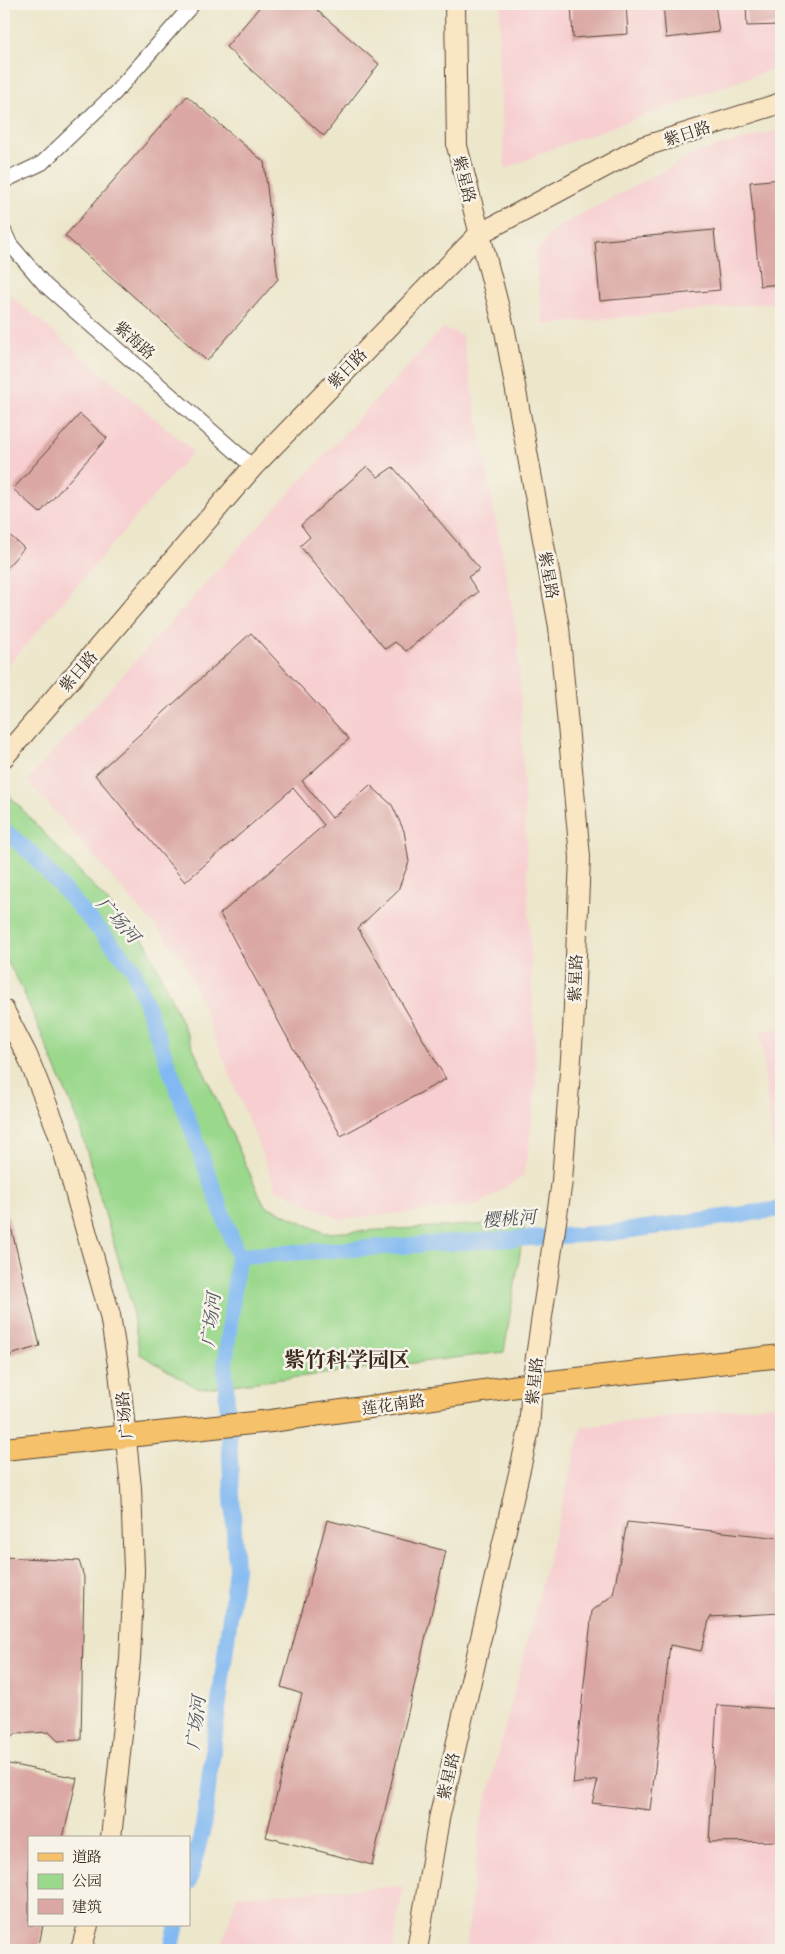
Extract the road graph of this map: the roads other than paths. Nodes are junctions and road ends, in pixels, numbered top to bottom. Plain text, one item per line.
1 (193, 4) edge
2 (455, 4) edge
3 (781, 104) edge
4 (4, 181) edge
5 (4, 231) edge
6 (479, 234) junction
7 (253, 466) junction
8 (4, 757) edge
9 (4, 1010) edge
10 (781, 1356) edge
11 (532, 1384) junction
12 (127, 1435) junction
13 (4, 1449) edge
14 (111, 1836) edge
15 (88, 1926) edge
16 (81, 1950) edge
17 (417, 1950) edge

1 - 4 street
2 - 6 street, 紫星路
3 - 6 street, 紫日路
5 - 7 street, 紫海路
6 - 7 street, 紫日路
6 - 11 street, 紫星路
7 - 8 street, 紫日路
9 - 12 street, 广场路
10 - 11 main road, 莲花南路
11 - 12 main road, 莲花南路
11 - 17 street, 紫星路
12 - 13 main road, 莲花南路
12 - 14 street, 广场路
15 - 16 street

